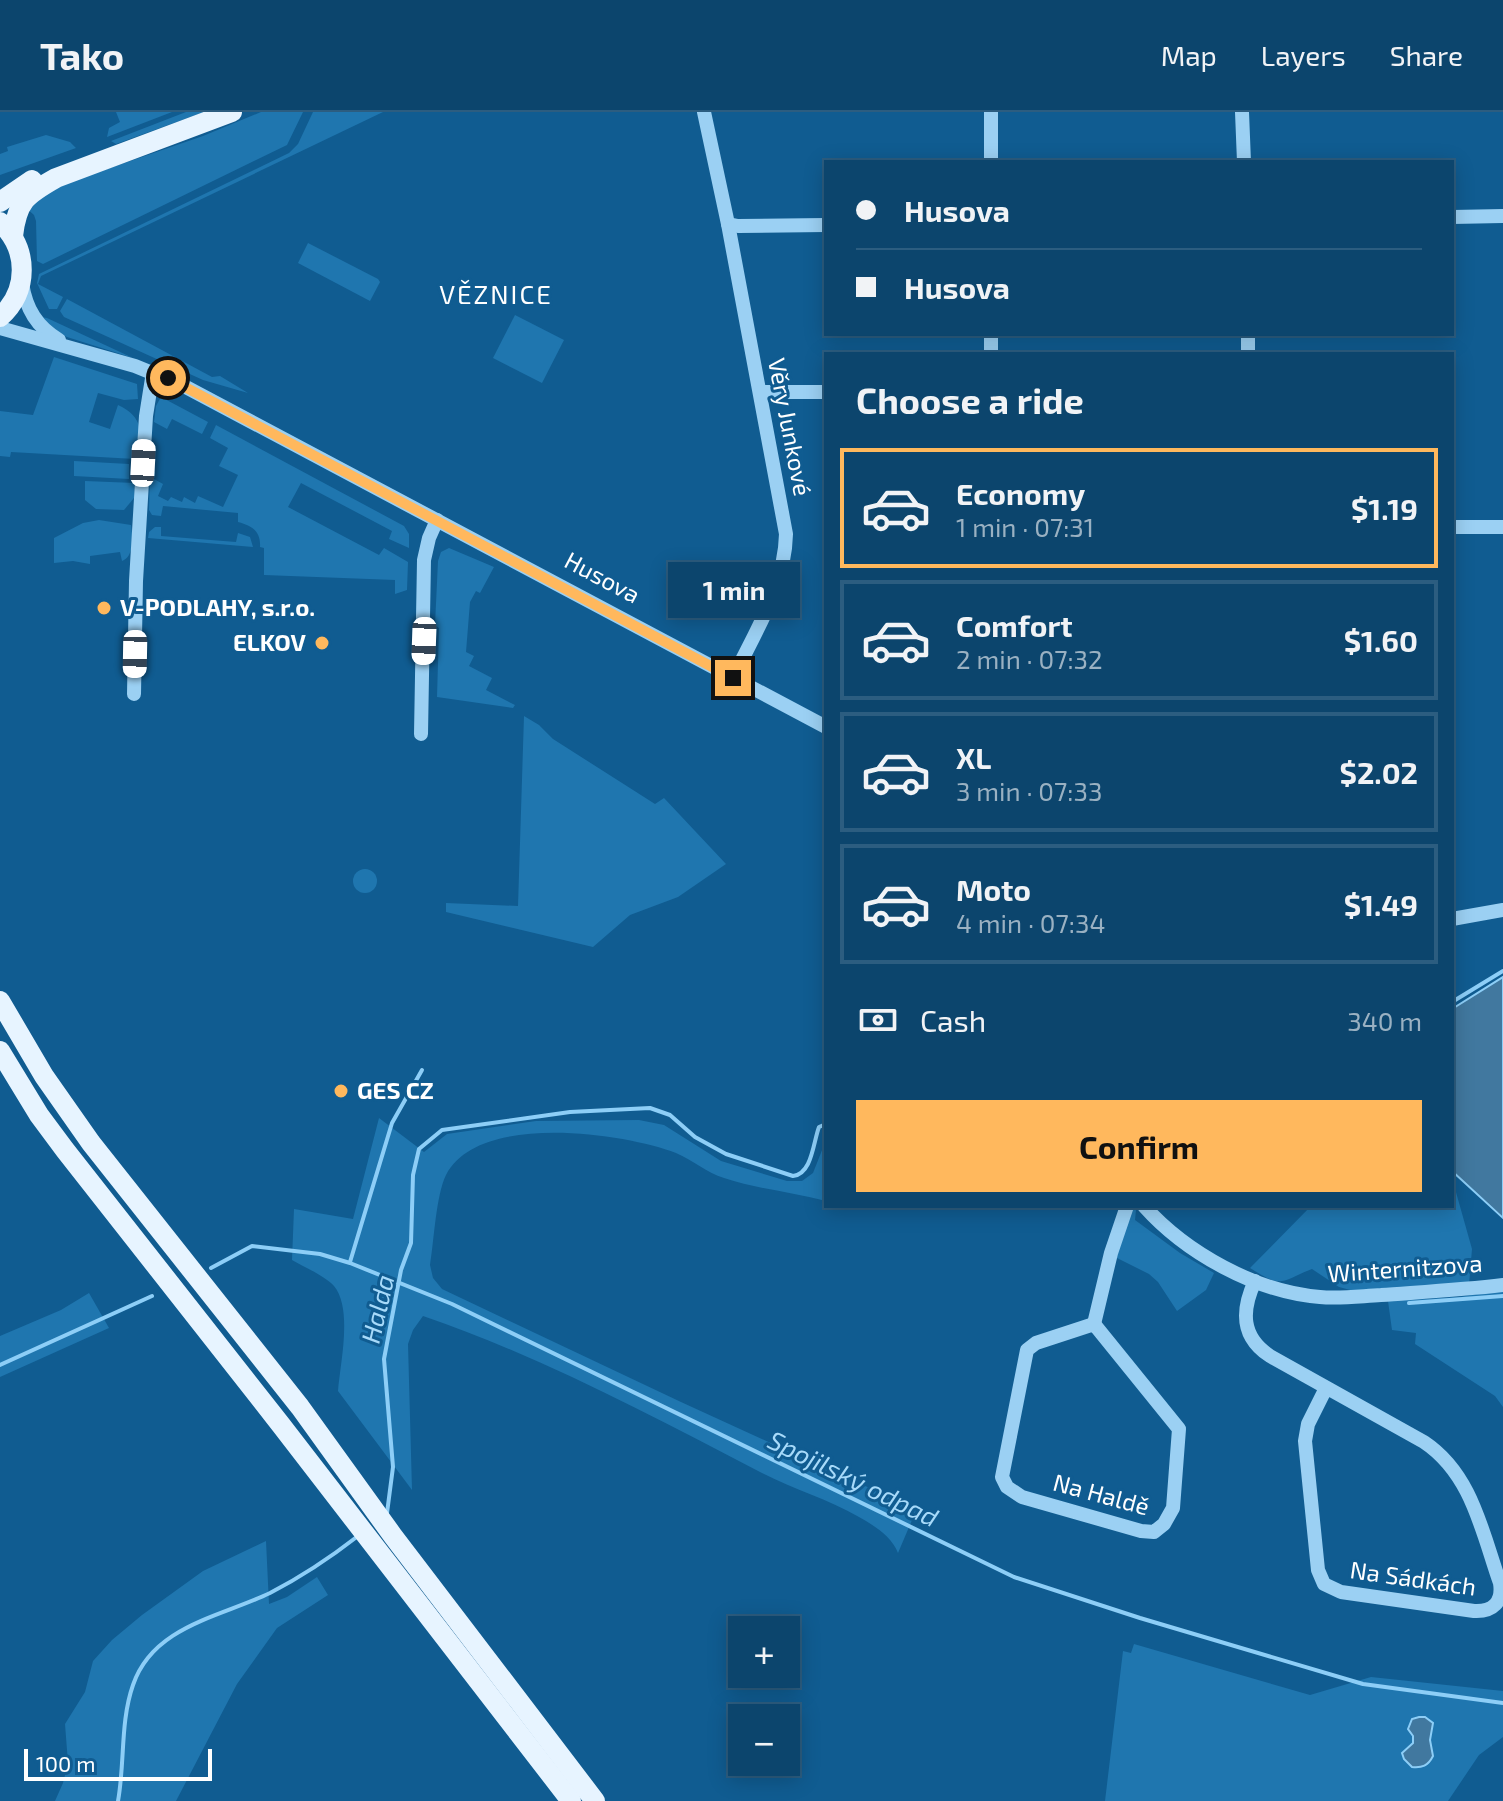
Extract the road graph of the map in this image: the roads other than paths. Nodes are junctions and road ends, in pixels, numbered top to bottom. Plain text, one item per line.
1 (232, 112) edge
2 (704, 112) edge
3 (991, 112) edge
4 (1242, 112) edge
5 (991, 160) edge
6 (1244, 160) edge
7 (82, 167) junction
8 (0, 202) edge
9 (1503, 216) edge
10 (1454, 217) edge
11 (728, 224) junction
12 (824, 225) edge
13 (6, 229) edge
14 (22, 280) junction
15 (0, 317) edge
16 (0, 328) edge
17 (101, 356) junction
18 (153, 372) junction
19 (761, 392) junction
20 (824, 392) edge
21 (437, 520) junction
22 (1454, 527) edge
23 (1503, 527) edge
24 (733, 678) junction
25 (134, 694) dead end
26 (824, 726) edge
27 (421, 734) dead end
28 (1503, 910) edge
29 (1454, 919) edge
30 (0, 1001) edge
31 (0, 1051) edge
32 (1126, 1208) edge
33 (1146, 1208) edge
34 (1255, 1281) junction
35 (1503, 1285) edge
36 (1094, 1324) junction
37 (1326, 1388) junction
38 (385, 1542) junction
39 (571, 1801) edge
40 (595, 1801) edge

1 - 7 main road
2 - 11 street, Věry Junkové
3 - 5 street
4 - 6 street
7 - 8 main road
7 - 13 main road
9 - 10 street
11 - 12 street
11 - 19 street, Věry Junkové
13 - 14 main road, Husova
14 - 15 main road
14 - 17 street, Husova
16 - 17 street, Husova
17 - 18 street, Husova
18 - 21 street, Husova
18 - 25 street
19 - 20 street
19 - 24 street, Věry Junkové
21 - 24 street, Husova
21 - 27 street
22 - 23 street
24 - 26 street, Husova
28 - 29 street
30 - 38 main road
31 - 38 main road
32 - 36 street
33 - 34 street, Winternitzova
34 - 35 street, Winternitzova
34 - 37 street, Na Sádkách
36 - 36 street, Na Haldě
37 - 37 street, Na Sádkách
38 - 39 main road
38 - 40 main road

